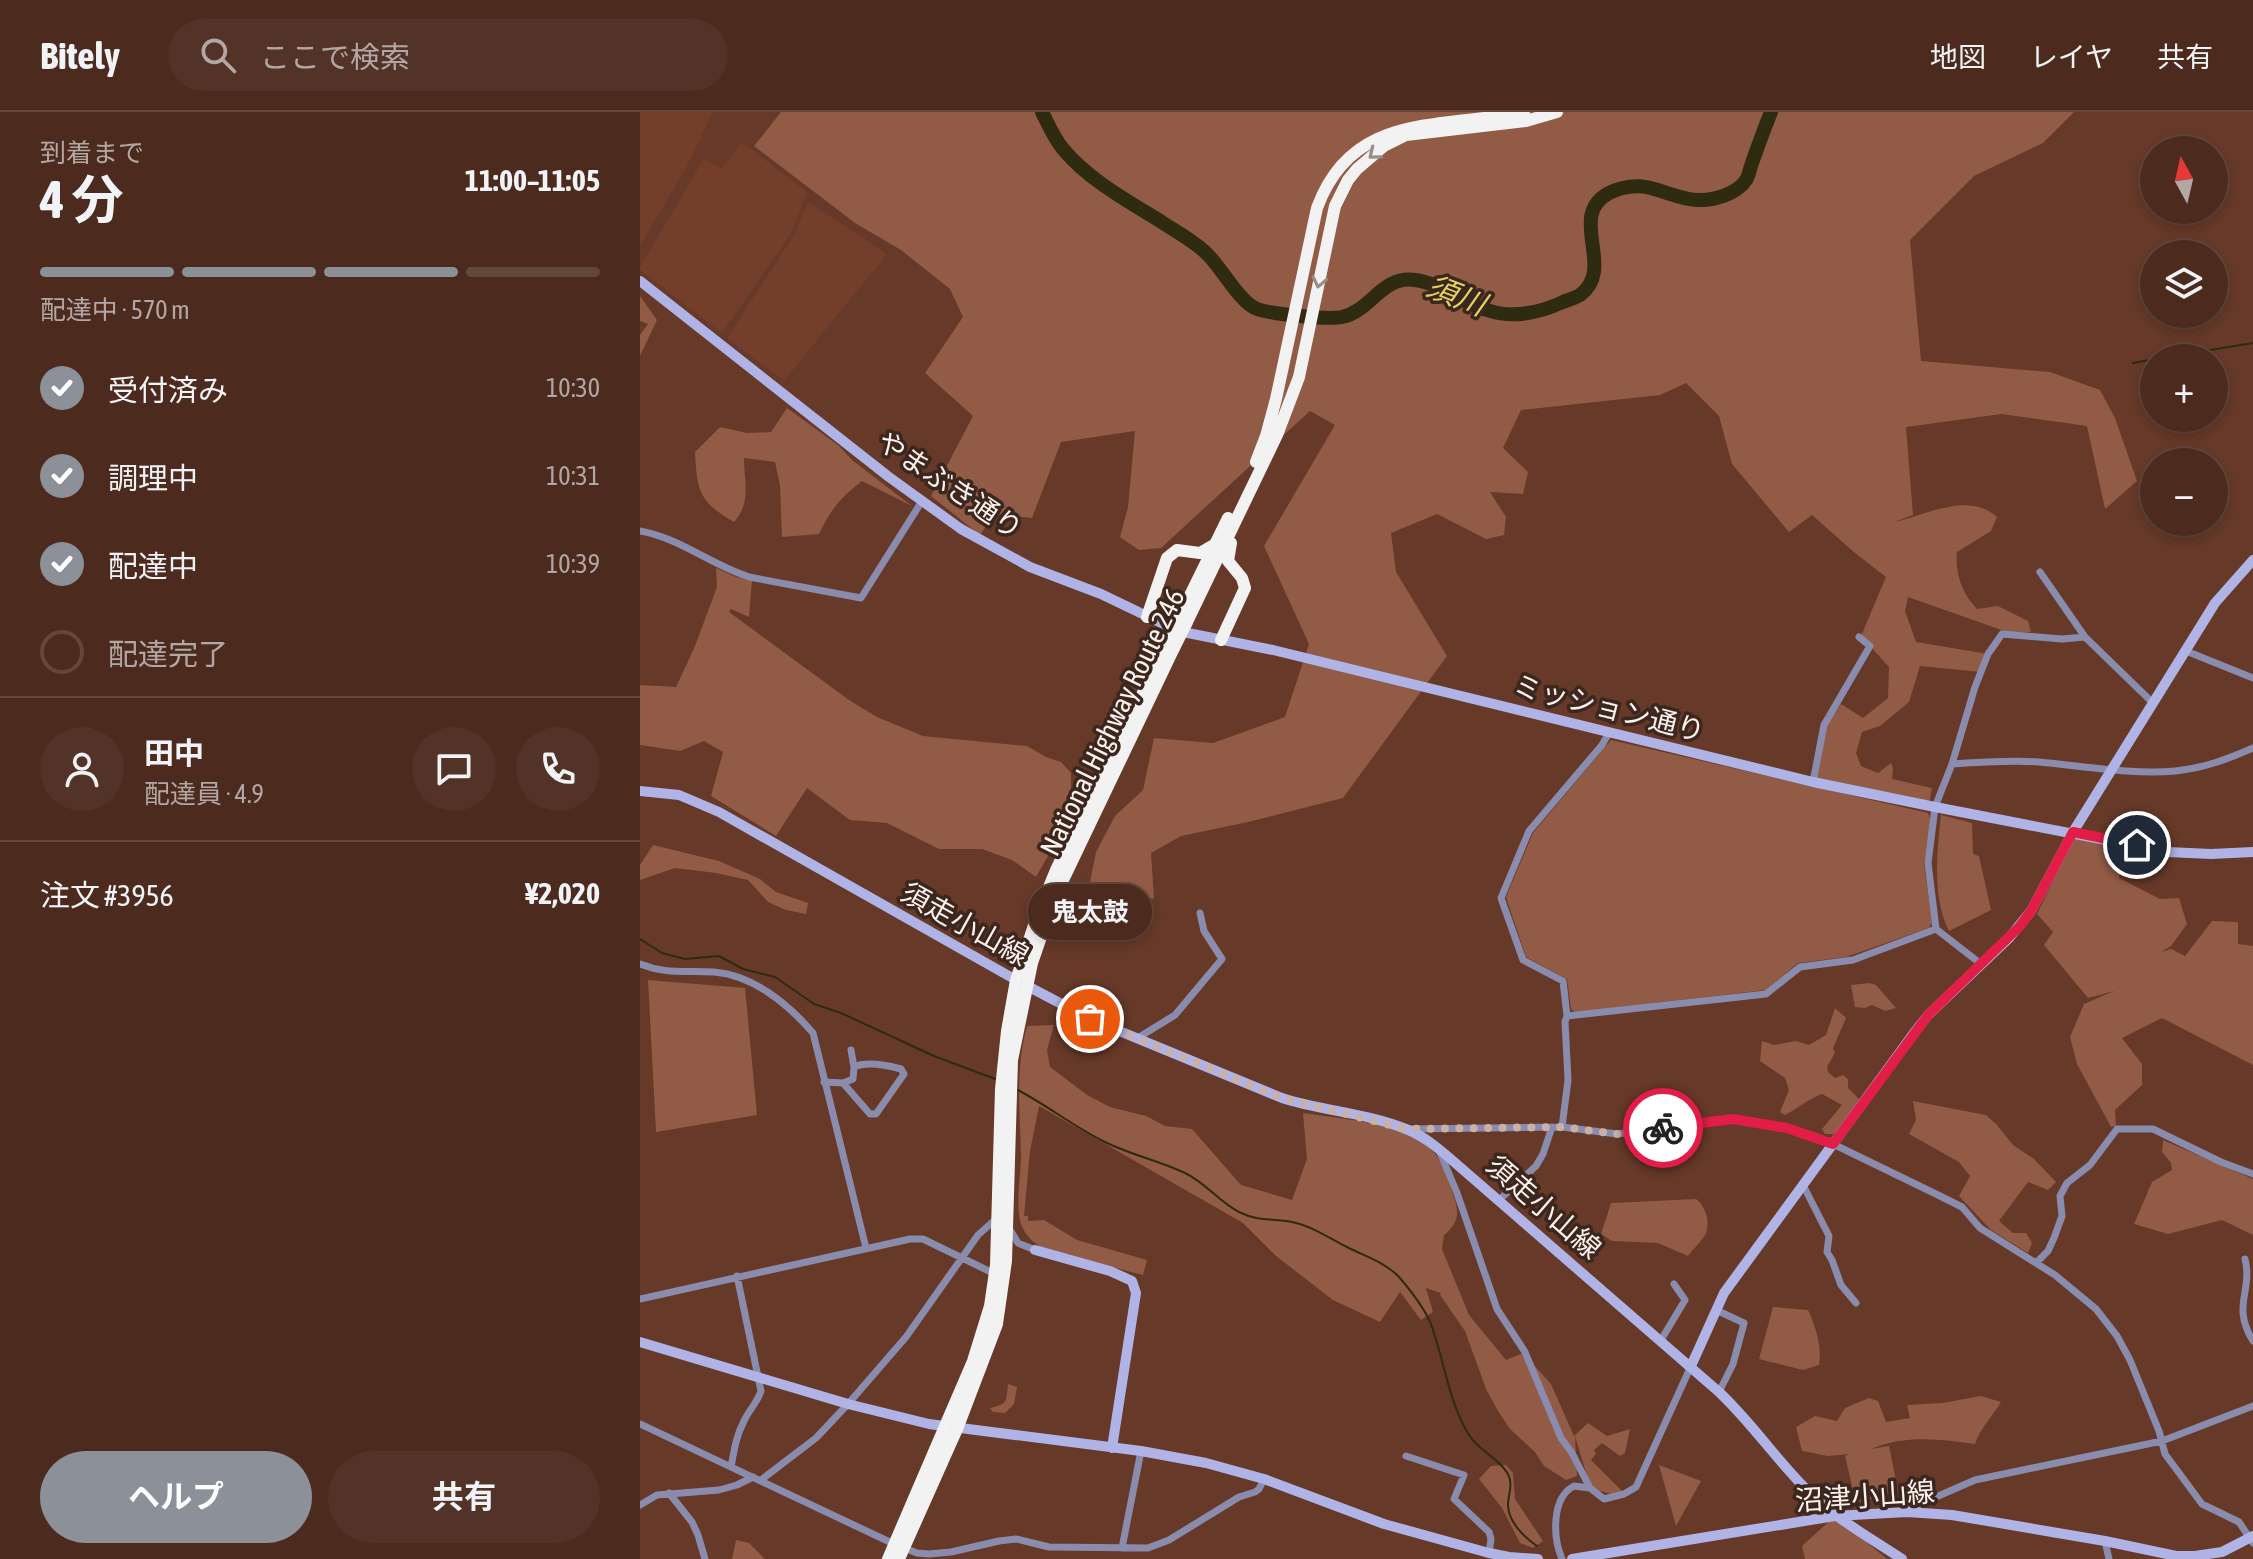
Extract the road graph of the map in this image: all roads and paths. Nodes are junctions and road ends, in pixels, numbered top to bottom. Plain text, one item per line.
1 (1524, 112) edge
2 (1557, 112) edge
3 (640, 281) edge
4 (922, 501) junction
5 (1237, 520) junction
6 (640, 531) edge
7 (1216, 543) junction
8 (1186, 550) junction
9 (2253, 560) edge
10 (2040, 572) dead end
11 (1239, 576) junction
12 (1204, 588) junction
13 (1147, 617) junction
14 (1181, 619) junction
15 (1859, 637) dead end
16 (2085, 637) junction
17 (1221, 640) junction
18 (1273, 650) joint
19 (2186, 651) junction
20 (2253, 678) edge
21 (2153, 703) junction
22 (1609, 733) junction
23 (2253, 748) edge
24 (1952, 764) junction
25 (2111, 769) junction
26 (1813, 782) junction
27 (640, 791) edge
28 (1935, 807) junction
29 (2073, 832) junction
30 (2253, 852) edge
31 (1200, 913) dead end
32 (1936, 929) junction
33 (640, 964) edge
34 (1981, 964) junction
35 (1021, 983) junction
36 (1567, 1016) junction
37 (1136, 1039) junction
38 (851, 1050) dead end
39 (854, 1067) junction
40 (824, 1082) junction
41 (843, 1083) junction
42 (1552, 1127) junction
43 (1562, 1127) junction
44 (1406, 1129) junction
45 (1833, 1144) junction
46 (1438, 1148) junction
47 (2253, 1174) edge
48 (1803, 1185) junction
49 (1499, 1200) junction
50 (1002, 1222) junction
51 (866, 1248) junction
52 (1035, 1250) joint
53 (960, 1258) junction
54 (2245, 1259) dead end
55 (2037, 1262) junction
56 (995, 1275) junction
57 (737, 1276) junction
58 (1674, 1284) dead end
59 (640, 1299) edge
60 (1856, 1303) dead end
61 (1716, 1310) junction
62 (1661, 1340) junction
63 (2253, 1341) edge
64 (640, 1342) edge
65 (1691, 1366) junction
66 (758, 1378) junction
67 (1719, 1392) junction
68 (848, 1404) junction
69 (2253, 1406) edge
70 (640, 1424) edge
71 (951, 1428) junction
72 (2162, 1441) junction
73 (1112, 1448) junction
74 (1141, 1451) junction
75 (1406, 1456) dead end
76 (731, 1467) junction
77 (757, 1478) junction
78 (1264, 1479) junction
79 (1590, 1488) junction
80 (669, 1493) junction
81 (640, 1505) edge
82 (1902, 1512) junction
83 (1835, 1516) junction
84 (2252, 1539) edge
85 (2105, 1541) junction
86 (1094, 1547) junction
87 (1122, 1548) junction
88 (899, 1550) edge
89 (1489, 1553) junction
90 (705, 1559) edge
91 (888, 1559) edge
92 (1092, 1559) edge
93 (1538, 1559) edge
94 (1562, 1559) edge
95 (1572, 1559) edge
96 (1902, 1559) edge
97 (2109, 1559) edge

1 - 7 highway, National Highway Route 246
2 -> 5 highway, National Highway Route 246
3 - 4 street, やまぶき通り
4 - 6 street
4 - 13 street, やまぶき通り
5 - 11 highway
5 - 12 highway, National Highway Route 246
7 - 8 highway
7 - 14 highway, National Highway Route 246
8 - 13 highway
8 - 14 highway
9 - 19 street
10 - 16 street
11 - 12 highway
11 - 17 highway
12 - 14 highway, National Highway Route 246
13 - 17 street, やまぶき通り
14 - 35 highway, National Highway Route 246, bridge
15 - 26 street
16 - 21 street
16 - 24 street
17 - 18 street, やまぶき通り
18 - 22 street, ミッション通り
19 - 20 street
19 - 21 street
21 - 25 street
22 - 26 street, ミッション通り
22 - 36 street
23 - 25 street
24 - 25 street
24 - 28 street
25 - 29 street
26 - 28 street, ミッション通り
27 - 35 street, 須走小山線
28 - 29 street, ミッション通り
28 - 32 street
29 - 30 street, ミッション通り
29 - 34 street
31 - 37 street
32 - 34 street
32 - 36 street
33 - 40 street
34 - 45 street
35 - 37 street, 須走小山線
35 - 50 highway, National Highway Route 246
36 - 43 street
37 - 44 street, 須走小山線
38 - 39 street
39 - 41 street
39 - 41 street
40 - 41 street
40 - 51 street
42 - 43 street
42 - 44 street
42 - 49 street
43 - 45 street
44 - 46 street, 須走小山線
45 - 48 street
45 - 55 street
46 - 49 street, 須走小山線
46 - 79 street
47 - 55 street
48 - 60 street
48 - 61 street
49 - 62 street, 須走小山線
50 - 52 street
50 - 53 street
50 - 56 highway, National Highway Route 246
50 - 71 highway, National Highway Route 246
51 - 53 street
51 - 57 street
52 - 73 street
53 - 56 street
53 - 68 street
54 - 63 street
55 - 72 street
56 - 71 highway, National Highway Route 246
57 - 59 street
57 - 66 street
58 - 62 street
61 - 65 street
61 - 67 street
62 - 65 street, 須走小山線
64 - 66 street
65 - 67 street, 須走小山線
65 - 79 street
66 - 68 street
66 - 76 street
67 - 83 street, 須走小山線
68 - 71 street
68 - 77 street
69 - 72 street
70 - 76 street
71 - 73 street
71 - 88 highway, National Highway Route 246
72 - 82 street
72 - 84 street
73 - 74 street
74 - 78 street
74 - 87 street
75 - 89 street
76 - 77 street
77 - 80 street
77 - 88 street
78 - 87 street
78 - 89 street
79 - 94 street
80 - 81 street
80 - 90 street
82 - 83 street, 沼津小山線
82 - 85 street, 沼津小山線
83 - 95 street, 沼津小山線
83 - 96 street, 須走小山線
84 - 85 street, 沼津小山線
85 - 97 street
86 - 87 street
86 - 88 street
86 - 92 street
88 - 91 highway, National Highway Route 246
89 - 93 street

